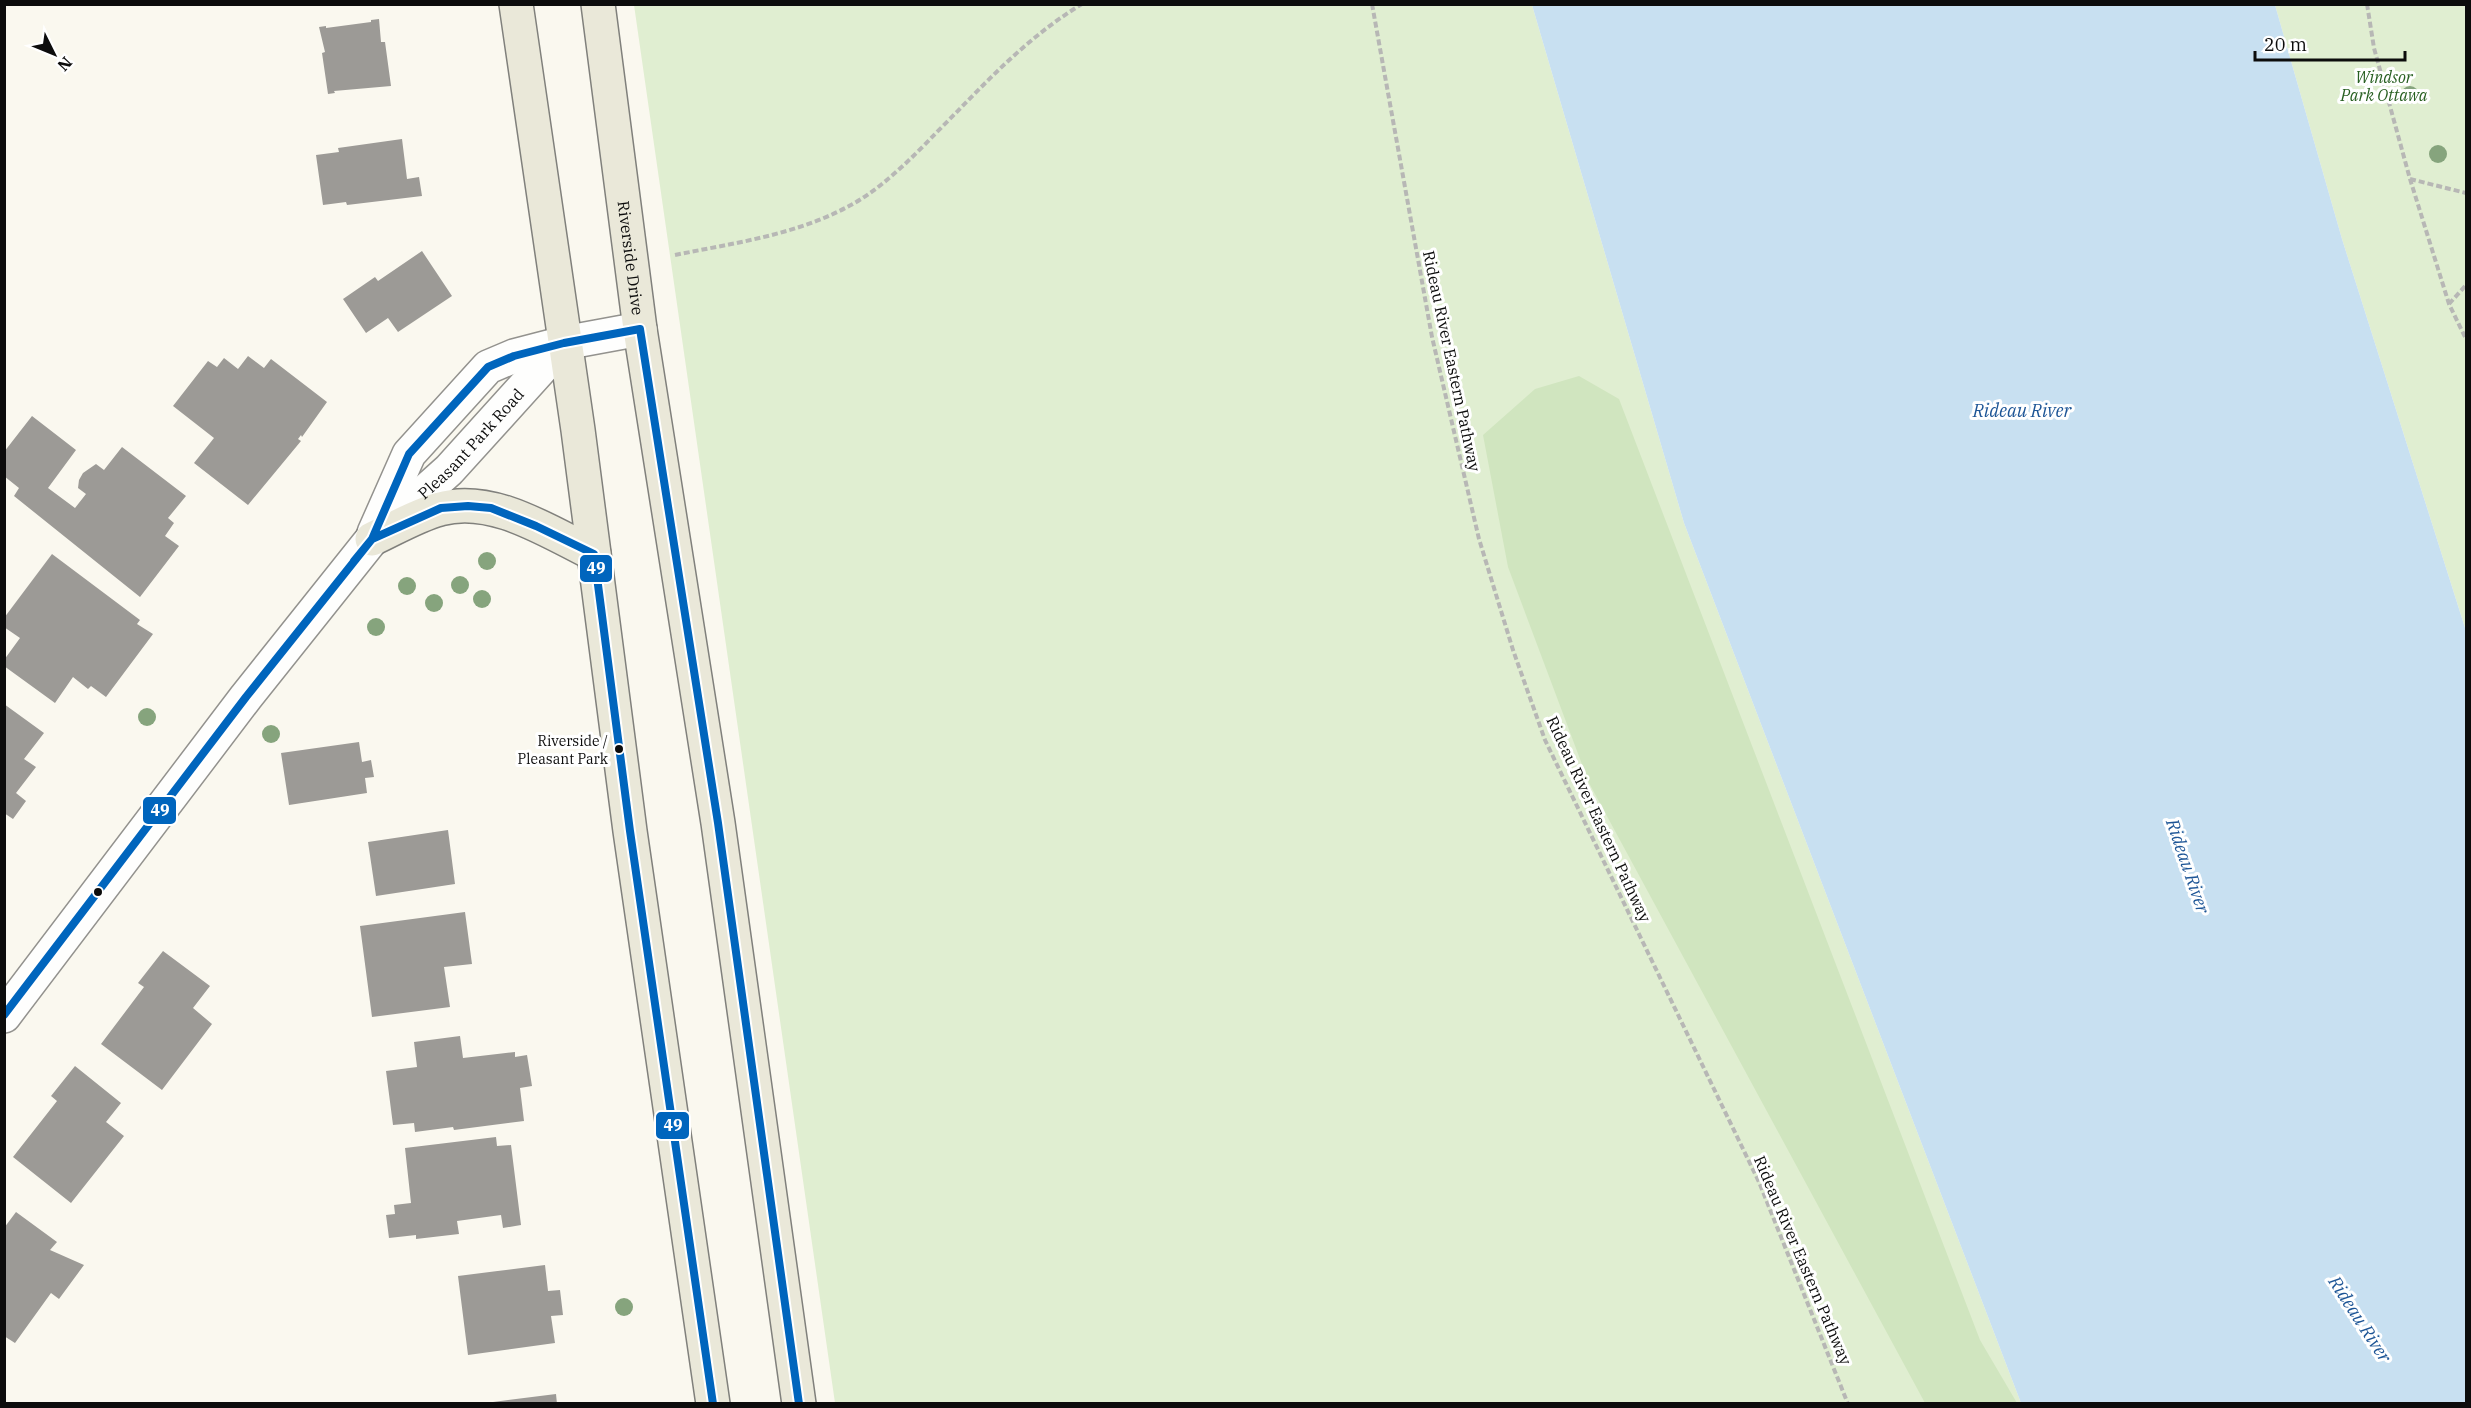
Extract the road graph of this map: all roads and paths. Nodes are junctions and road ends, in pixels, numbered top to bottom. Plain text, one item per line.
1 (516, 4) edge
2 (598, 4) edge
3 (1082, 4) edge
4 (1371, 4) edge
5 (2367, 4) edge
6 (2410, 179) junction
7 (2466, 193) edge
8 (675, 255) dead end
9 (2466, 285) edge
10 (2448, 304) junction
11 (640, 329) junction
12 (2466, 339) edge
13 (564, 343) junction
14 (372, 539) junction
15 (594, 554) junction
16 (4, 1016) edge
17 (713, 1404) edge
18 (799, 1404) edge
19 (1848, 1404) edge

1 - 13 main road
2 - 11 main road, Riverside Drive
3 - 8 path
4 - 19 path, Rideau River Eastern Pathway
5 - 6 path
6 - 7 path
6 - 10 path
9 - 10 path
10 - 12 path
11 - 13 street
11 - 18 main road, Riverside Drive
13 - 14 street, Pleasant Park Road
13 - 15 main road
14 - 15 main road
14 - 16 street, Pleasant Park Road
15 - 17 main road

